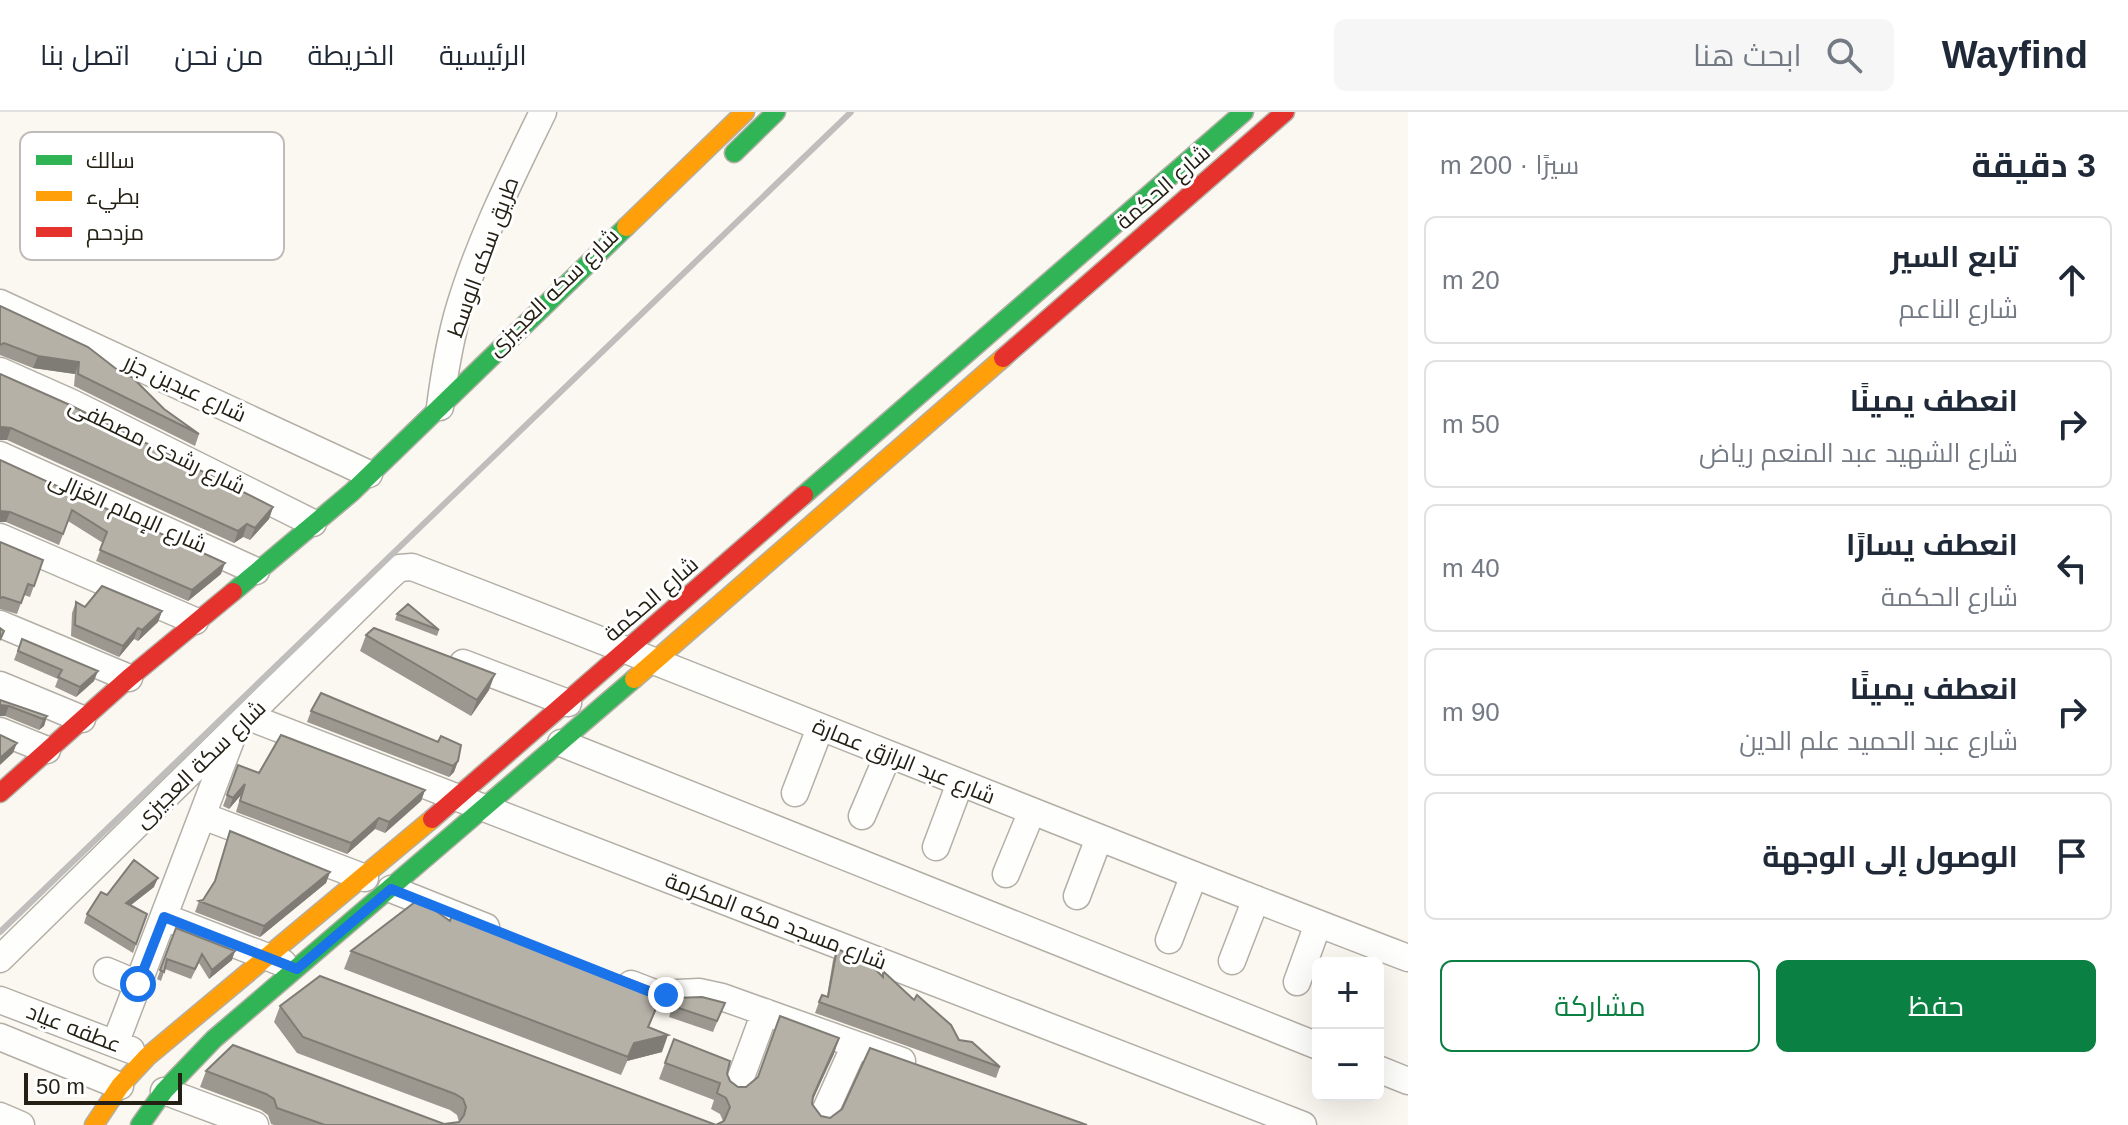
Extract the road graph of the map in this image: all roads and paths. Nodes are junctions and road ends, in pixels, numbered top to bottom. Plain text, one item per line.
1 (543, 112) edge
2 (776, 112) edge
3 (1244, 112) edge
4 (1285, 112) edge
5 (739, 113) edge
6 (724, 162) dead end
7 (0, 303) edge
8 (0, 371) edge
9 (440, 407) junction
10 (0, 455) edge
11 (415, 457) dead end
12 (360, 483) junction
13 (313, 523) junction
14 (0, 537) edge
15 (399, 568) joint
16 (256, 571) junction
17 (348, 619) junction
18 (195, 621) junction
19 (0, 624) edge
20 (377, 630) edge
21 (629, 650) junction
22 (436, 652) edge
23 (656, 660) junction
24 (129, 678) junction
25 (0, 685) edge
26 (568, 703) junction
27 (82, 719) junction
28 (242, 724) junction
29 (820, 728) junction
30 (0, 731) edge
31 (561, 743) junction
32 (47, 750) junction
33 (888, 755) junction
34 (960, 783) junction
35 (0, 793) edge
36 (795, 793) dead end
37 (459, 797) junction
38 (485, 809) junction
39 (1032, 811) junction
40 (203, 816) junction
41 (862, 816) dead end
42 (1099, 838) junction
43 (936, 847) dead end
44 (1006, 874) dead end
45 (1194, 875) junction
46 (365, 878) junction
47 (391, 889) junction
48 (1077, 896) dead end
49 (1256, 899) junction
50 (164, 917) junction
51 (1318, 924) junction
52 (505, 934) edge
53 (1169, 940) dead end
54 (268, 958) junction
55 (1408, 958) edge
56 (0, 959) edge
57 (1232, 961) dead end
58 (297, 969) junction
59 (107, 971) dead end
60 (605, 974) edge
61 (327, 980) edge
62 (1297, 982) dead end
63 (138, 984) junction
64 (0, 1000) edge
65 (765, 1012) junction
66 (0, 1037) edge
67 (214, 1039) junction
68 (115, 1044) junction
69 (1312, 1044) edge
70 (855, 1045) junction
71 (243, 1050) edge
72 (147, 1057) junction
73 (926, 1070) edge
74 (1384, 1071) edge
75 (1408, 1081) edge
76 (120, 1086) junction
77 (737, 1088) edge
78 (164, 1091) junction
79 (0, 1116) edge
80 (822, 1118) edge
81 (21, 1125) edge
82 (94, 1125) edge
83 (140, 1125) edge
84 (255, 1125) edge
85 (1303, 1125) edge

1 - 9 street, طريق سكه الوسط
2 - 6 street
3 - 21 street, شارع الحكمة
4 - 23 street, شارع الحكمة
5 - 9 street, شارع سكه العجيزى
7 - 12 street, شارع عبدين جزر
8 - 13 street, شارع رشدى مصطفى
9 - 12 street, شارع سكه العجيزى
10 - 16 street, شارع الإمام الغزالى
11 - 12 street, شارع سكه العجيزى
12 - 13 street, شارع سكه العجيزى
13 - 16 street, شارع سكه العجيزى
14 - 18 street
15 - 17 street, شارع سكة العجيزى
15 - 21 street, شارع عبد الرازق عمارة
16 - 18 street, شارع سكه العجيزى
17 - 20 street
17 - 28 street, شارع سكة العجيزى
18 - 24 street, شارع سكه العجيزى
19 - 24 street
21 - 23 street, شارع عبد الرازق عمارة
21 - 26 street, شارع الحكمة
22 - 26 street
23 - 29 street, شارع عبد الرازق عمارة
23 - 31 street, شارع الحكمة
24 - 27 street, شارع سكه العجيزى
25 - 27 street
26 - 37 street, شارع الحكمة
27 - 32 street, شارع سكه العجيزى
28 - 37 street, شارع مسجد مكه المكرمة
28 - 40 street
28 - 56 street, شارع سكة العجيزى
29 - 33 street, شارع عبد الرازق عمارة
29 - 36 street
30 - 32 street
31 - 38 street, شارع الحكمة
31 - 69 street
32 - 35 street, شارع سكه العجيزى
33 - 34 street, شارع عبد الرازق عمارة
33 - 41 street
34 - 39 street, شارع عبد الرازق عمارة
34 - 43 street
37 - 38 street, شارع مسجد مكه المكرمة
37 - 46 street, شارع الحكمة
38 - 47 street, شارع الحكمة
38 - 85 street, شارع مسجد مكه المكرمة
39 - 42 street, شارع عبد الرازق عمارة
39 - 44 street
40 - 46 street
40 - 50 street
42 - 45 street, شارع عبد الرازق عمارة
42 - 48 street
45 - 49 street, شارع عبد الرازق عمارة
45 - 53 street
46 - 54 street, شارع الحكمة
47 - 52 street
47 - 58 street, شارع الحكمة
49 - 51 street, شارع عبد الرازق عمارة
49 - 57 street
50 - 54 street
50 - 63 street
51 - 55 street, شارع عبد الرازق عمارة
51 - 62 street
54 - 58 street
54 - 72 street, شارع الحكمة
58 - 61 street
58 - 67 street, شارع الحكمة
59 - 63 street
60 - 65 street
63 - 68 street
64 - 68 street, عطفه عياد
65 - 70 street
65 - 77 street
66 - 76 street
67 - 71 street
67 - 78 street, شارع الحكمة
68 - 72 street, عطفه عياد
70 - 73 street
70 - 80 street
72 - 76 street, شارع الحكمة
74 - 75 street
76 - 82 street, شارع الحكمة
78 - 83 street, شارع الحكمة
78 - 84 street
79 - 81 street

